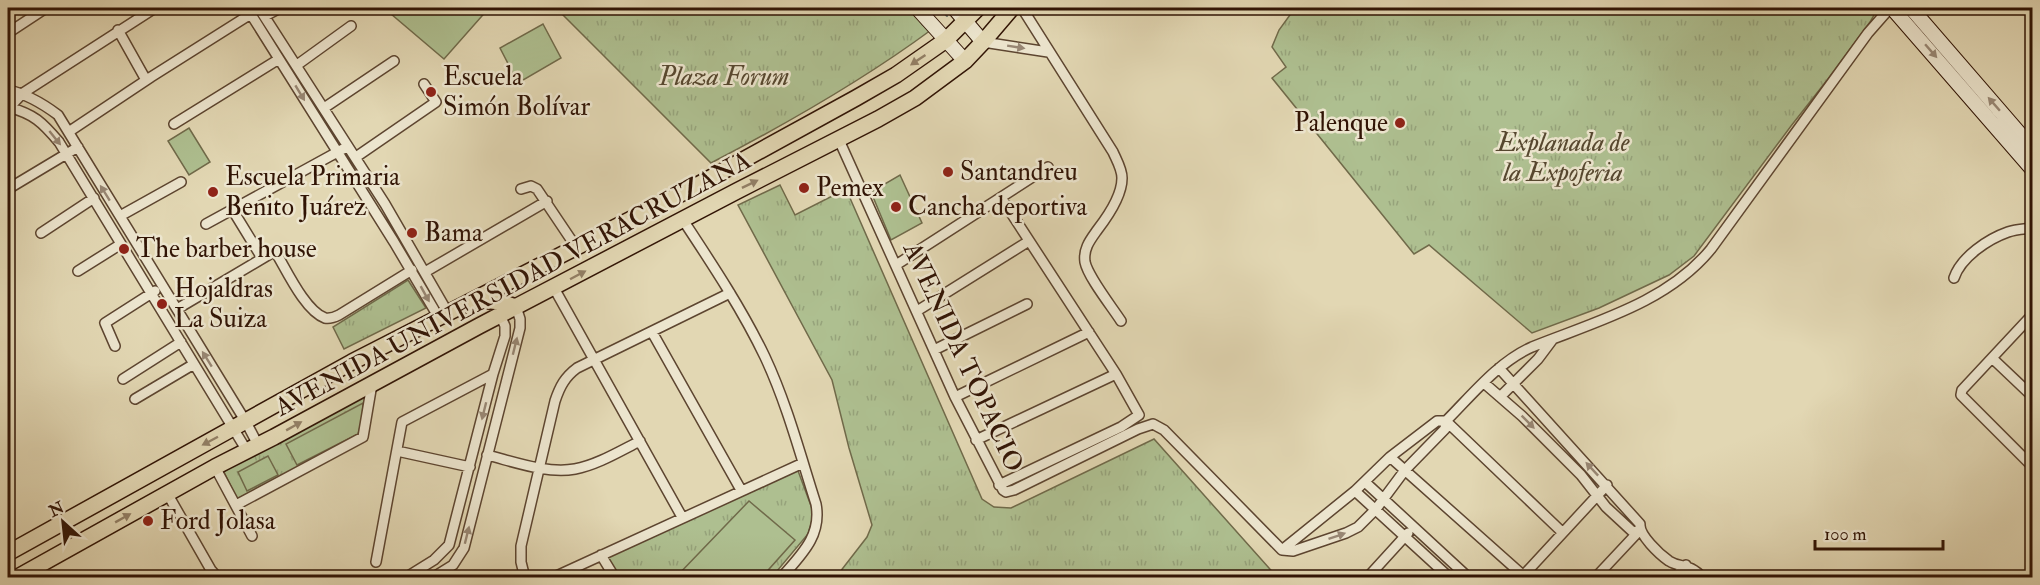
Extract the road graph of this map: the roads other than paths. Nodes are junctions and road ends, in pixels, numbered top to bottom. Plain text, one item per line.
1 (46, 8) edge
2 (155, 8) edge
3 (280, 8) edge
4 (917, 8) edge
5 (954, 8) edge
6 (978, 8) edge
7 (1012, 8) edge
8 (1022, 8) edge
9 (1891, 8) edge
10 (1911, 8) edge
11 (1923, 8) edge
12 (249, 11) edge
13 (261, 11) edge
14 (966, 21) junction
15 (1926, 25) junction
16 (351, 27) dead end
17 (118, 30) junction
18 (8, 33) edge
19 (946, 40) junction
20 (983, 42) junction
21 (1048, 52) junction
22 (279, 59) junction
23 (965, 61) junction
24 (394, 62) dead end
25 (297, 65) junction
26 (146, 80) junction
27 (424, 84) dead end
28 (8, 90) edge
29 (22, 93) junction
30 (8, 108) edge
31 (324, 108) junction
32 (174, 124) dead end
33 (70, 131) junction
34 (839, 140) junction
35 (348, 145) junction
36 (78, 147) junction
37 (338, 152) junction
38 (2029, 152) edge
39 (67, 154) junction
40 (356, 157) junction
41 (1048, 167) dead end
42 (2032, 169) edge
43 (181, 182) dead end
44 (8, 189) edge
45 (521, 189) dead end
46 (94, 198) junction
47 (1002, 199) junction
48 (547, 201) junction
49 (232, 209) junction
50 (120, 216) junction
51 (683, 220) junction
52 (206, 224) dead end
53 (2032, 228) edge
54 (41, 233) dead end
55 (1029, 241) junction
56 (121, 244) junction
57 (576, 247) junction
58 (262, 258) junction
59 (896, 266) junction
60 (412, 270) junction
61 (78, 271) dead end
62 (425, 272) junction
63 (1954, 278) dead end
64 (162, 286) junction
65 (554, 288) junction
66 (730, 293) junction
67 (150, 294) junction
68 (479, 299) junction
69 (1027, 304) dead end
70 (506, 308) junction
71 (177, 309) junction
72 (917, 311) junction
73 (2032, 315) edge
74 (444, 316) junction
75 (1121, 321) dead end
76 (479, 326) junction
77 (652, 332) junction
78 (1089, 332) junction
79 (1553, 339) junction
80 (181, 342) junction
81 (114, 346) dead end
82 (934, 350) junction
83 (1992, 358) junction
84 (593, 360) junction
85 (194, 363) junction
86 (1499, 368) junction
87 (1116, 374) junction
88 (493, 375) junction
89 (123, 379) dead end
90 (372, 383) junction
91 (1484, 383) junction
92 (1513, 383) junction
93 (2031, 391) edge
94 (955, 397) junction
95 (1500, 397) junction
96 (135, 399) dead end
97 (1446, 421) junction
98 (240, 425) junction
99 (976, 440) junction
100 (640, 441) junction
101 (253, 448) junction
102 (397, 451) junction
103 (487, 455) junction
104 (1390, 457) junction
105 (803, 463) junction
106 (2032, 466) edge
107 (215, 467) junction
108 (470, 467) junction
109 (538, 467) junction
110 (1405, 470) junction
111 (1365, 482) junction
112 (1607, 485) junction
113 (1003, 489) junction
114 (741, 490) junction
115 (1355, 491) junction
116 (167, 494) junction
117 (1596, 495) junction
118 (1384, 499) junction
119 (236, 505) junction
120 (1376, 510) junction
121 (682, 517) junction
122 (1414, 527) junction
123 (1640, 530) junction
124 (1562, 532) junction
125 (252, 536) dead end
126 (1405, 537) junction
127 (1282, 550) junction
128 (8, 553) edge
129 (601, 555) junction
130 (376, 562) dead end
131 (1686, 565) junction
132 (1456, 566) junction
133 (1448, 577) edge
134 (1523, 577) edge
135 (16, 578) edge
136 (218, 578) edge
137 (405, 578) edge
138 (432, 578) edge
139 (525, 578) edge
140 (552, 578) edge
141 (615, 578) edge
142 (781, 578) edge
143 (1367, 578) edge
144 (1468, 578) edge
145 (1595, 578) edge
146 (1674, 578) edge
147 (1703, 578) edge

1 - 18 street
2 - 17 street
3 - 13 street
4 - 19 main road
5 - 14 main road
6 - 14 main road, AVENIDA UNIVERSIDAD VERACRUZANA
7 - 20 main road, AVENIDA UNIVERSIDAD VERACRUZANA
8 - 21 street
9 -> 38 main road
9 - 79 street
10 - 15 main road
11 - 15 main road
12 - 13 street
12 - 22 street
12 - 26 street
13 - 25 street
14 - 19 main road, AVENIDA UNIVERSIDAD VERACRUZANA
14 - 20 main road
38 -> 15 main road
16 - 25 street
17 - 26 street
17 - 29 street
19 - 23 main road
19 -> 57 main road, AVENIDA UNIVERSIDAD VERACRUZANA
20 -> 21 street
20 - 23 main road, AVENIDA UNIVERSIDAD VERACRUZANA
21 - 75 street
22 - 32 street
22 -> 37 street
23 - 34 main road, AVENIDA UNIVERSIDAD VERACRUZANA
24 - 31 street
25 - 31 street
26 - 33 street
27 - 40 street
28 - 29 street
29 - 30 street
29 - 33 street
30 -> 39 street
31 - 35 street
33 - 36 street
51 -> 34 main road, AVENIDA UNIVERSIDAD VERACRUZANA
34 - 59 street, AVENIDA TOPACIO
35 - 37 street
35 - 40 street
36 - 39 street
50 -> 36 street
37 - 49 street
37 - 60 street
38 - 42 main road
39 - 44 street
39 - 46 street
40 - 62 street
41 - 47 street
43 - 50 street
45 - 48 street
46 - 54 street
46 - 56 street
47 - 55 street
47 - 59 street
48 - 57 street
48 - 62 street
49 - 52 street
49 - 58 street
50 - 64 street
65 -> 51 main road, AVENIDA UNIVERSIDAD VERACRUZANA
51 - 66 street
53 - 63 street
55 - 72 street
55 - 78 street
56 - 61 street
56 - 67 street
57 - 68 main road, AVENIDA UNIVERSIDAD VERACRUZANA
57 - 70 main road
58 - 60 street
58 - 71 street
59 - 72 street, AVENIDA TOPACIO
60 -> 74 street
62 - 74 street
64 - 67 street
64 - 71 street
65 - 70 main road, AVENIDA UNIVERSIDAD VERACRUZANA
65 - 84 street
66 - 77 street
66 - 105 street
67 - 80 street
67 - 81 street
68 - 70 main road
68 - 74 main road, AVENIDA UNIVERSIDAD VERACRUZANA
68 - 76 main road
69 - 82 street
70 - 76 main road, AVENIDA UNIVERSIDAD VERACRUZANA
70 - 88 street
103 -> 70 street
98 -> 71 street
72 - 82 street, AVENIDA TOPACIO
73 - 83 street
74 - 98 main road, AVENIDA UNIVERSIDAD VERACRUZANA
76 - 90 main road, AVENIDA UNIVERSIDAD VERACRUZANA
77 - 84 street
77 - 114 street
78 - 87 street
78 - 94 street
79 - 86 street
79 - 92 street
80 - 85 street
80 - 89 street
82 - 94 street, AVENIDA TOPACIO
83 - 93 street
83 - 106 street
84 - 100 street
84 - 109 street
85 - 96 street
85 - 98 street
86 - 91 street
86 - 92 street
87 - 99 street
87 - 113 street
88 - 102 street
88 -> 108 street
101 -> 90 main road, AVENIDA UNIVERSIDAD VERACRUZANA
90 - 119 street
91 - 95 street
91 - 97 street
92 - 95 street
112 -> 92 street
94 - 99 street, AVENIDA TOPACIO
95 -> 117 street
97 - 104 street
97 - 110 street
97 - 124 street
98 - 101 street
98 - 101 street
98 -> 128 main road, AVENIDA UNIVERSIDAD VERACRUZANA
99 - 113 street, AVENIDA TOPACIO
100 - 109 street
100 - 121 street
101 - 107 main road, AVENIDA UNIVERSIDAD VERACRUZANA
102 - 108 street
102 - 130 street
103 - 109 street
138 -> 103 street
104 - 110 street
104 - 111 street
105 - 114 street
105 - 142 street
107 - 116 main road, AVENIDA UNIVERSIDAD VERACRUZANA
107 - 119 street
108 - 137 street
109 - 139 street
110 - 118 street
110 - 134 street
111 - 115 street
111 - 118 street
112 - 117 street
112 - 123 street
113 - 127 street
114 - 121 street
115 - 120 street
115 - 127 street
135 -> 116 main road, AVENIDA UNIVERSIDAD VERACRUZANA
116 - 136 street
117 - 123 street
117 - 124 street
118 - 120 street
118 - 122 street
119 - 125 street
120 - 126 street
127 -> 120 street
121 - 129 street
122 - 126 street
122 - 132 street
123 - 131 street
123 - 145 street
124 - 134 street
126 - 133 street
126 - 143 street
129 - 140 street
129 - 141 street
131 - 146 street
131 - 147 street
132 - 133 street
132 - 144 street

